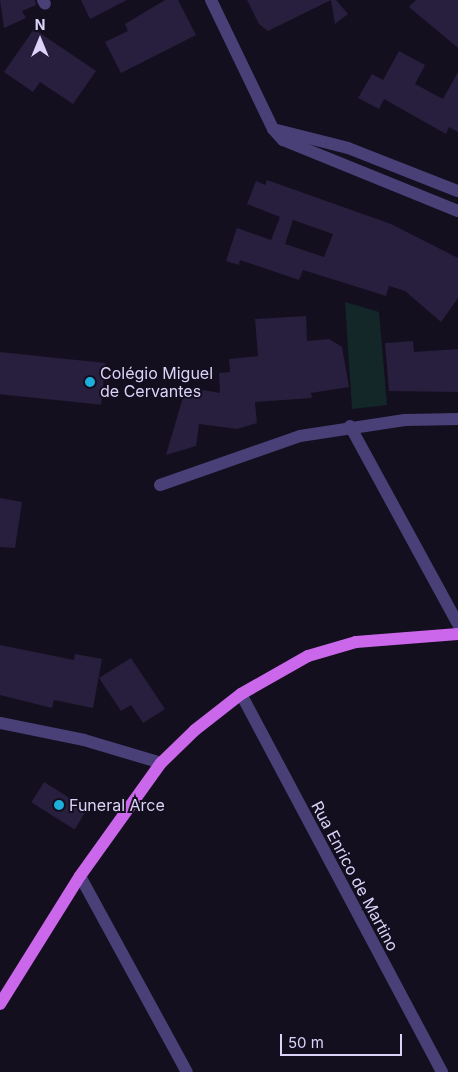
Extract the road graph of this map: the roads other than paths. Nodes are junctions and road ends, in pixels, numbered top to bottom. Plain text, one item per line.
1 (211, 0) edge
2 (273, 129) junction
3 (458, 191) edge
4 (458, 211) edge
5 (458, 419) edge
6 (350, 426) junction
7 (160, 485) dead end
8 (458, 624) edge
9 (458, 634) edge
10 (240, 694) junction
11 (0, 723) edge
12 (161, 764) junction
13 (80, 876) junction
14 (0, 1004) edge
15 (187, 1072) edge
16 (442, 1072) edge

1 - 2 street
2 - 3 street
2 - 4 street
5 - 6 street
6 - 7 street
6 - 8 street
9 - 10 main road
10 - 12 main road
10 - 16 street, Rua Enrico de Martino
11 - 12 street
12 - 13 main road
13 - 14 main road
13 - 15 street

